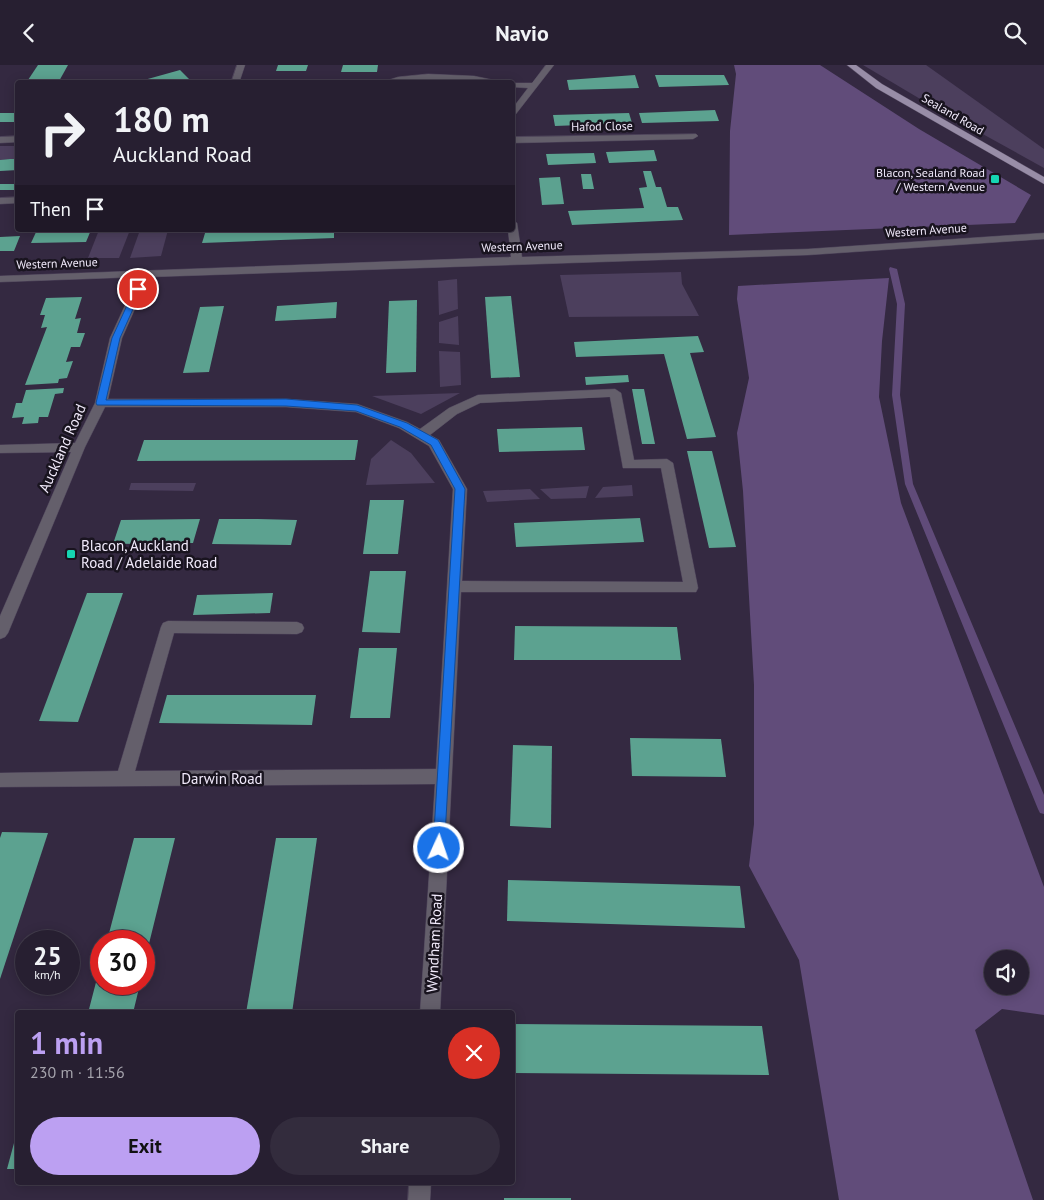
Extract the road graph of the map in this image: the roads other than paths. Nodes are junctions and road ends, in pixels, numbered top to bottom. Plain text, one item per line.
1 (241, 65) edge
2 (550, 65) edge
3 (852, 65) edge
4 (236, 80) edge
5 (398, 80) edge
6 (482, 80) edge
7 (515, 84) edge
8 (534, 86) junction
9 (515, 112) edge
10 (693, 136) dead end
11 (15, 139) edge
12 (0, 140) edge
13 (515, 140) edge
14 (1044, 181) edge
15 (15, 200) edge
16 (0, 201) edge
17 (513, 232) edge
18 (1044, 237) edge
19 (517, 260) junction
20 (145, 273) junction
21 (0, 279) edge
22 (101, 403) junction
23 (421, 435) junction
24 (79, 447) junction
25 (0, 449) edge
26 (454, 586) junction
27 (297, 628) dead end
28 (0, 633) edge
29 (444, 777) junction
30 (124, 779) junction
31 (0, 780) edge
32 (430, 1010) edge
33 (420, 1185) edge
34 (419, 1200) edge

1 - 4 street
2 - 8 street
3 - 14 main road, Sealand Road
5 - 6 street
7 - 8 street
8 - 9 street
10 - 13 street, Hafod Close
11 - 12 street
15 - 16 street
17 - 19 street
18 - 19 street, Western Avenue
19 - 20 street, Western Avenue
20 - 21 street, Western Avenue
20 - 22 street, Auckland Road
22 - 23 street, Wyndham Road
22 - 24 street, Auckland Road
23 - 26 street, Wyndham Road
23 - 26 street
24 - 25 street
24 - 28 street, Auckland Road
26 - 29 street, Wyndham Road
27 - 30 street
29 - 30 street, Darwin Road
29 - 32 street, Wyndham Road
30 - 31 street, Darwin Road
33 - 34 street

